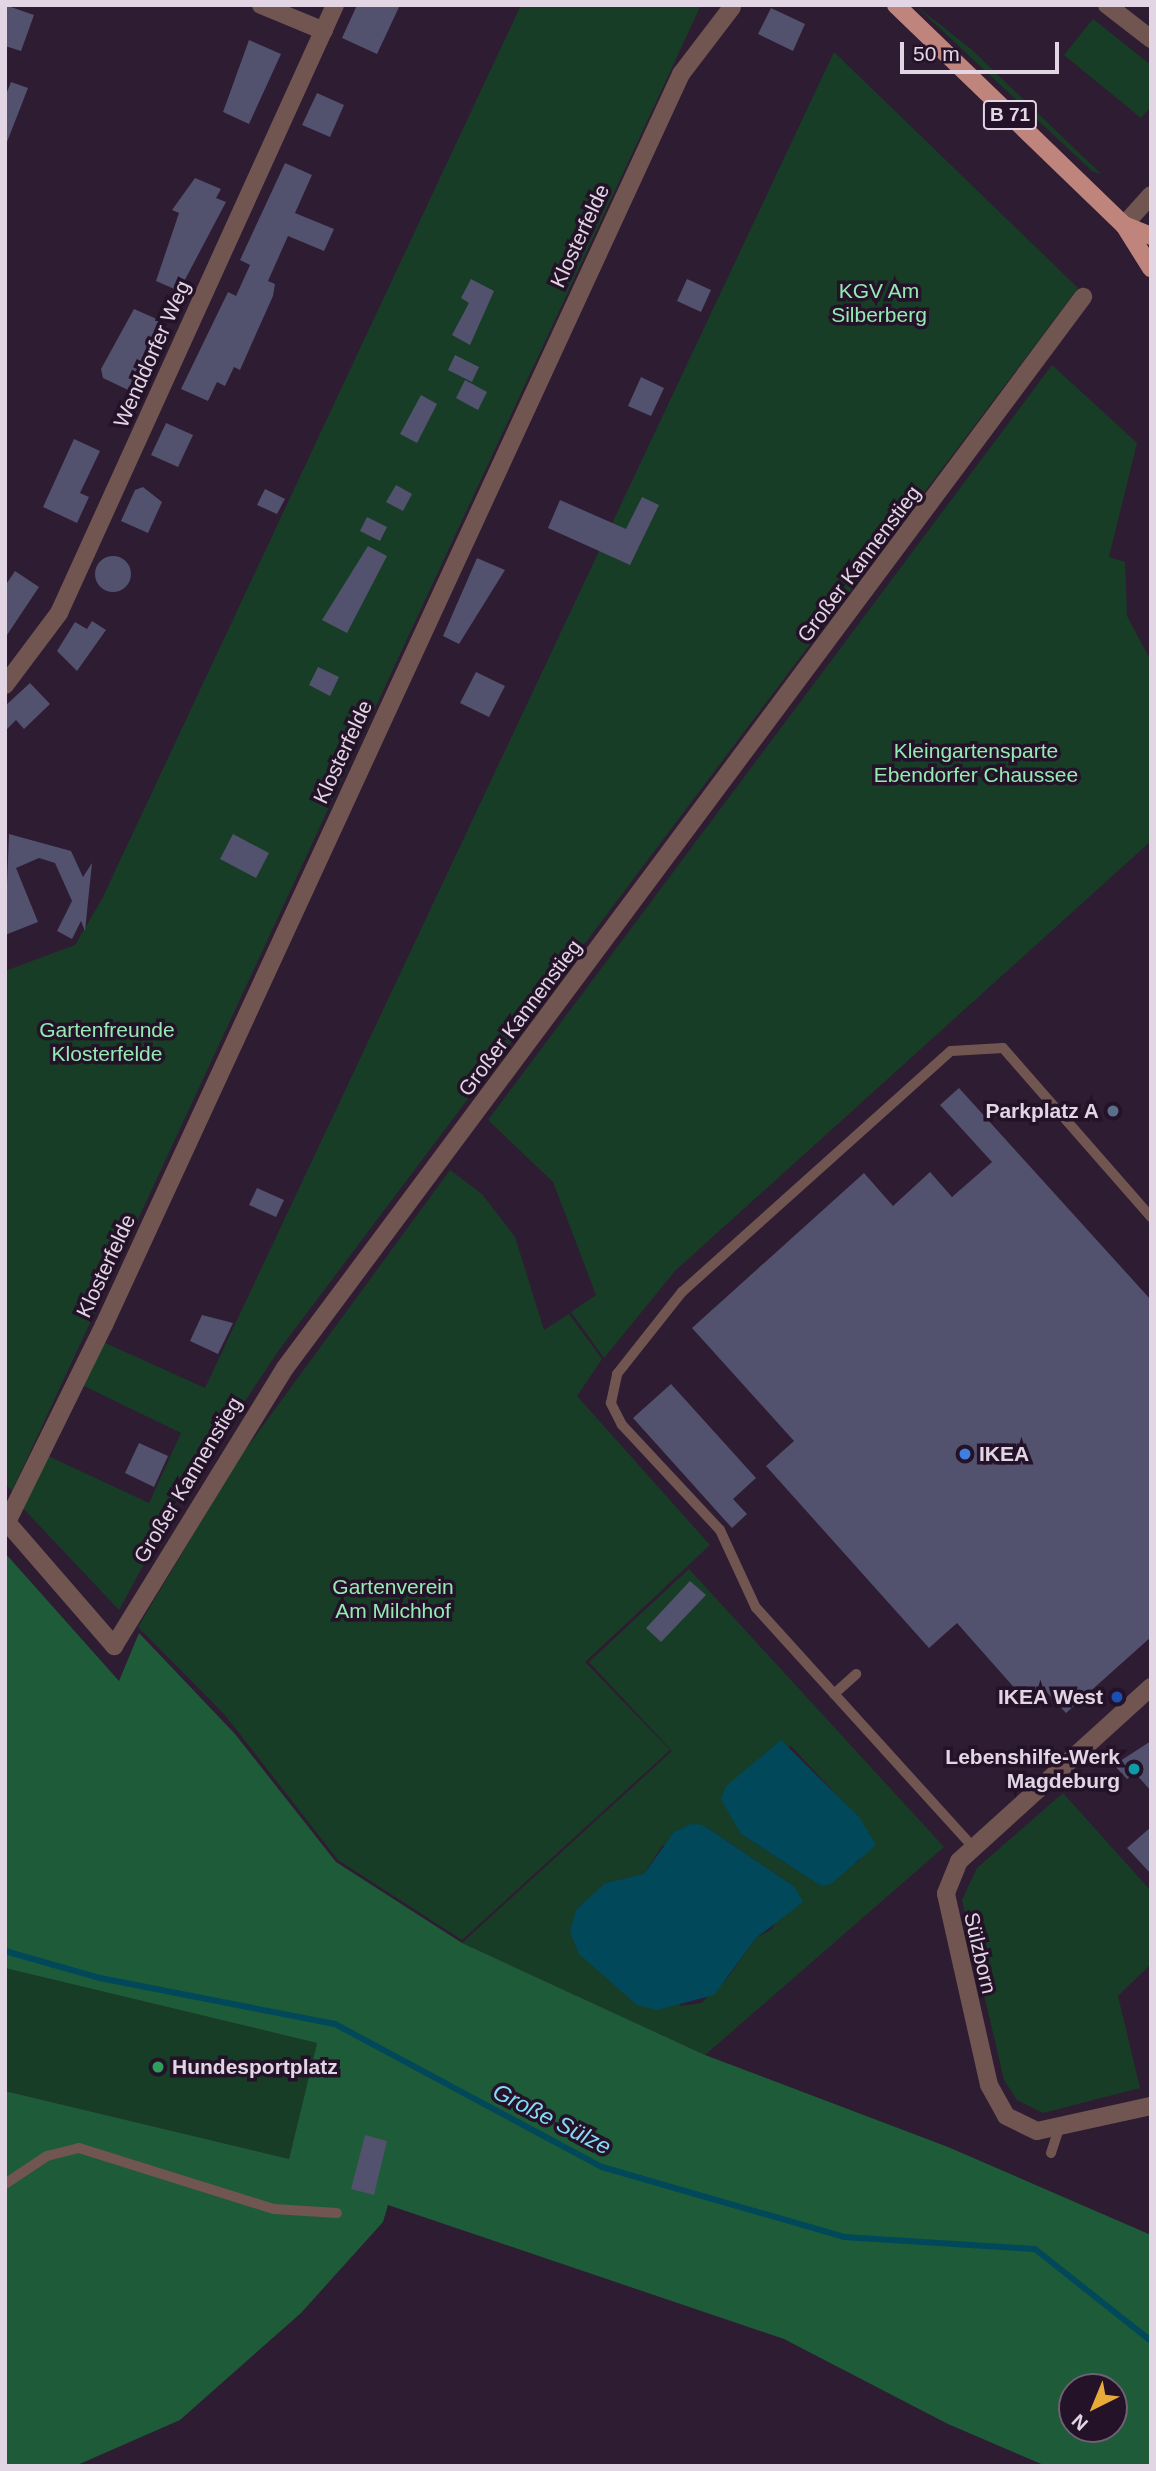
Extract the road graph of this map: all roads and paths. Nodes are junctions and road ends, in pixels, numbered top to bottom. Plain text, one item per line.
1 (261, 5) edge
2 (335, 5) edge
3 (895, 5) edge
4 (1107, 5) edge
5 (732, 7) dead end
6 (324, 31) junction
7 (1151, 38) edge
8 (1151, 195) edge
9 (1124, 225) junction
10 (1151, 236) edge
11 (1151, 268) edge
12 (1083, 297) dead end
13 (5, 685) edge
14 (1151, 1217) edge
15 (6, 1521) edge
16 (856, 1674) dead end
17 (1151, 1687) edge
18 (834, 1694) junction
19 (973, 1847) junction
20 (1151, 2106) edge
21 (1059, 2129) junction
22 (1051, 2153) dead end
23 (5, 2184) edge
24 (337, 2213) dead end

1 - 6 street
2 - 6 street, Wenddorfer Weg
3 - 9 main road, B 71
4 - 7 street
5 - 15 street, Klosterfelde
6 - 13 street, Wenddorfer Weg
8 - 9 street
9 - 10 main road, B 71
9 - 11 main road, B 71
12 - 15 street, Großer Kannenstieg
14 - 18 lane
16 - 18 lane
17 - 19 street, Sülzborn
18 - 19 lane
19 - 21 street, Sülzborn
20 - 21 street, Sülzborn
21 - 22 lane
23 - 24 lane

